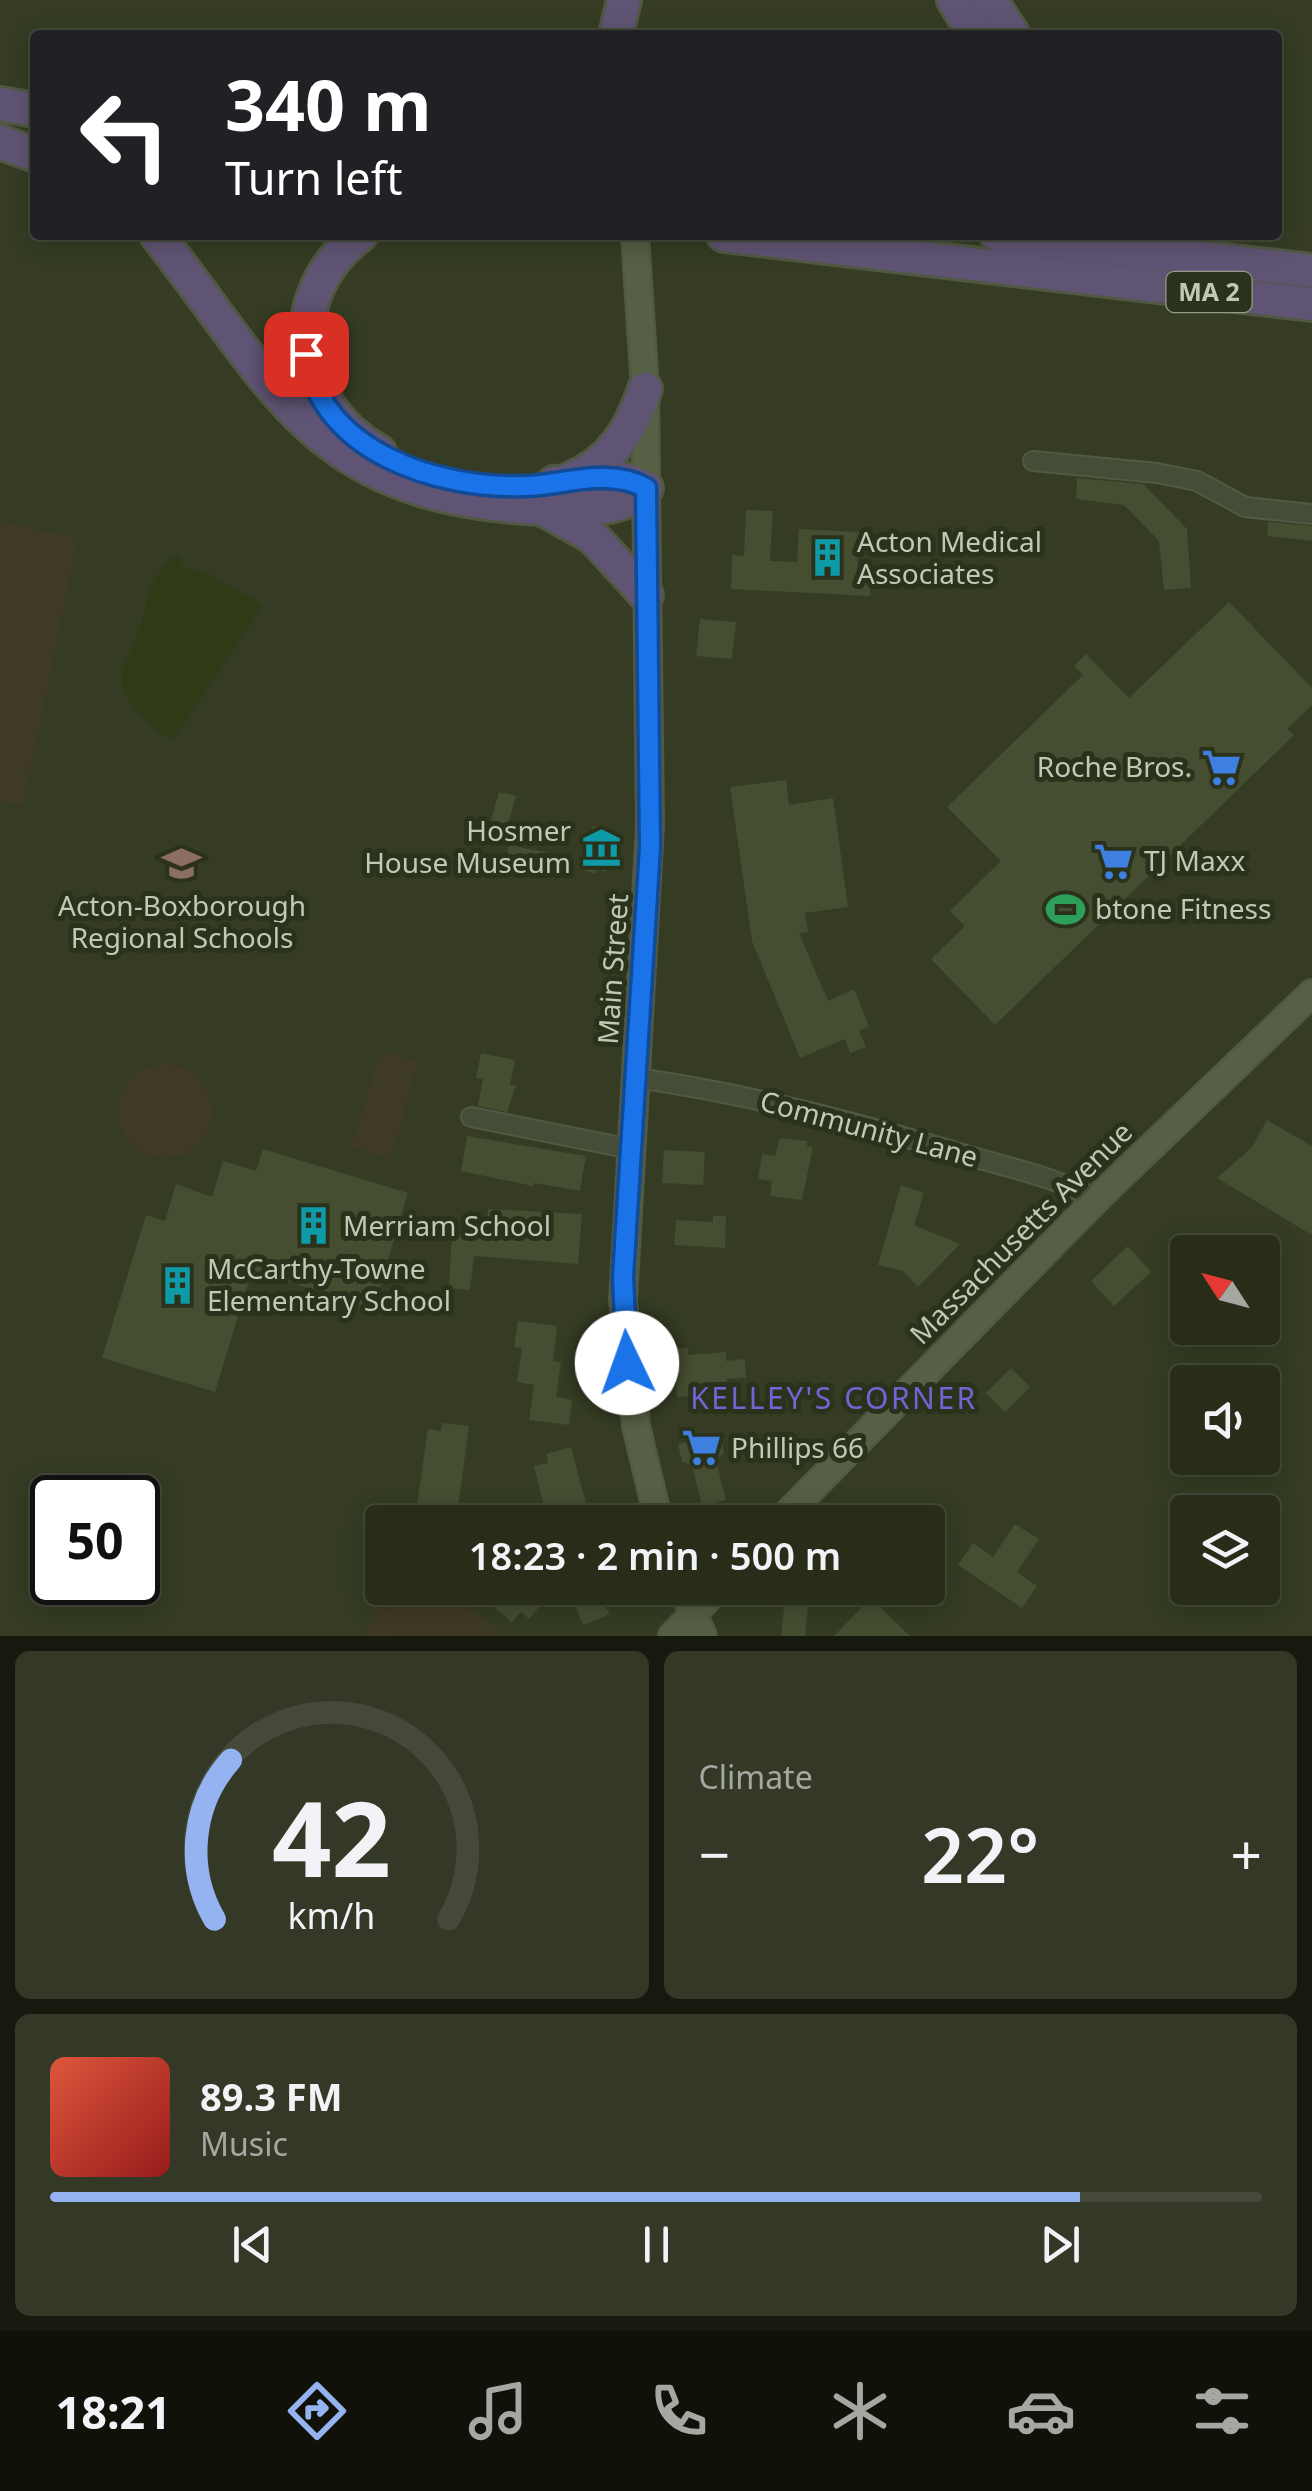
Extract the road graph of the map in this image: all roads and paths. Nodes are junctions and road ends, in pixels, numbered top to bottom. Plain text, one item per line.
1 (606, 0) edge
2 (624, 0) edge
3 (954, 0) edge
4 (990, 0) edge
5 (613, 30) edge
6 (615, 30) edge
7 (972, 30) edge
8 (1010, 30) edge
9 (0, 104) edge
10 (30, 109) edge
11 (0, 139) edge
12 (30, 142) edge
13 (30, 153) edge
14 (161, 240) edge
15 (355, 240) edge
16 (636, 240) edge
17 (767, 240) edge
18 (1042, 240) edge
19 (1200, 240) edge
20 (1305, 270) edge
21 (1312, 304) edge
22 (645, 389) junction
23 (1033, 461) dead end
24 (554, 484) junction
25 (646, 488) junction
26 (522, 507) junction
27 (1312, 514) edge
28 (646, 595) junction
29 (1312, 993) edge
30 (636, 1078) junction
31 (471, 1117) dead end
32 (631, 1149) junction
33 (1096, 1200) junction
34 (654, 1505) edge
35 (796, 1505) edge
36 (698, 1625) edge
37 (672, 1636) edge

1 - 5 main road
2 - 6 highway
3 - 7 highway
4 - 8 highway
9 - 10 highway
11 - 12 highway
11 - 13 highway
14 - 26 highway
15 - 24 highway
16 - 22 main road, Main Street
17 - 21 highway, MA 2
18 - 20 highway, MA 2
19 - 20 highway
22 - 24 highway
22 - 25 main road, Main Street
23 - 27 street
24 - 25 highway
25 - 26 highway
25 - 28 main road, Main Street
26 - 28 highway
28 - 30 main road, Main Street
29 - 33 main road, Massachusetts Avenue
30 - 32 main road, Main Street
30 - 33 street, Community Lane
31 - 32 street
32 - 34 main road, Main Street
33 - 35 main road, Massachusetts Avenue
36 - 37 main road

